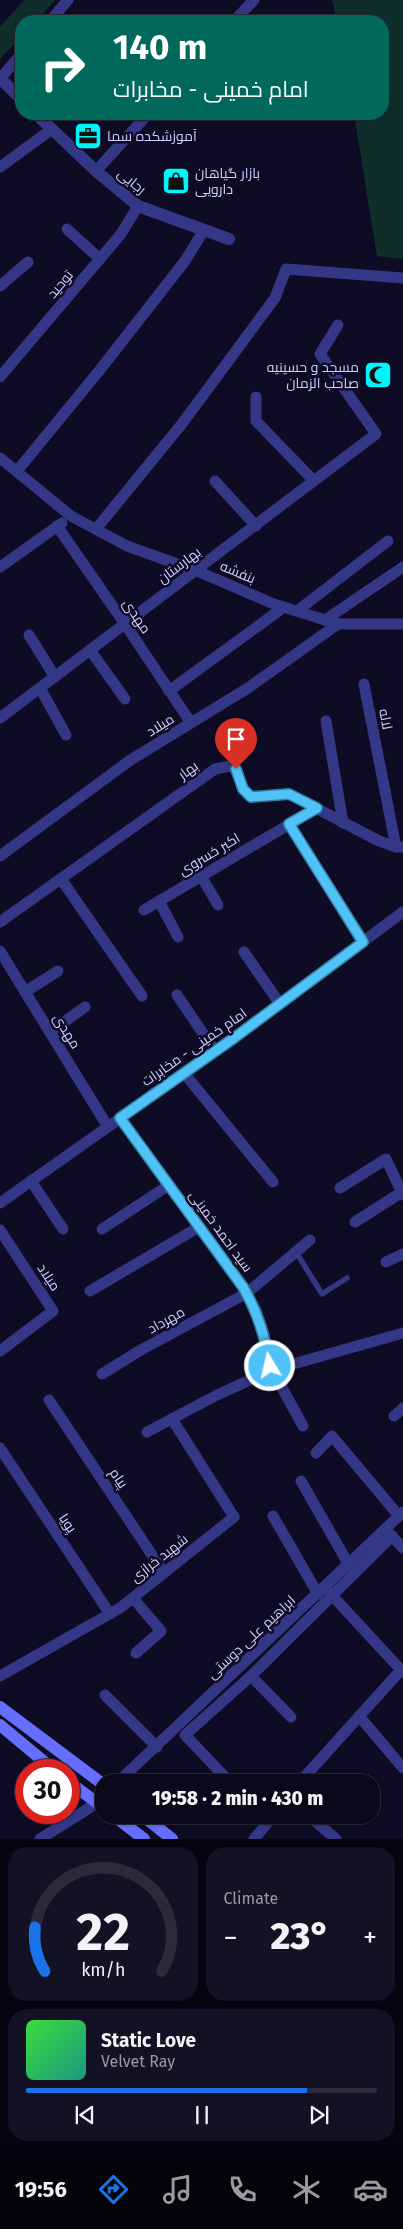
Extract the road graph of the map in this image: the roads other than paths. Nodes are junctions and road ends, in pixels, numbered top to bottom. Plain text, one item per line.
1 (68, 0) edge
2 (254, 0) edge
3 (55, 15) edge
4 (240, 15) edge
5 (15, 61) edge
6 (0, 78) edge
7 (15, 93) edge
8 (42, 120) edge
9 (143, 120) edge
10 (52, 129) junction
11 (0, 167) edge
12 (96, 171) junction
13 (138, 206) junction
14 (67, 229) dead end
15 (204, 230) junction
16 (229, 239) dead end
17 (100, 260) junction
18 (28, 262) dead end
19 (403, 278) edge
20 (0, 286) edge
21 (338, 326) dead end
22 (0, 378) edge
23 (256, 397) dead end
24 (0, 458) edge
25 (16, 471) junction
26 (214, 481) dead end
27 (314, 481) junction
28 (71, 516) junction
29 (57, 526) junction
30 (256, 526) junction
31 (96, 529) junction
32 (388, 541) dead end
33 (0, 567) edge
34 (403, 567) edge
35 (197, 570) junction
36 (284, 607) junction
37 (297, 611) junction
38 (325, 620) junction
39 (126, 624) junction
40 (338, 624) junction
41 (403, 624) edge
42 (28, 635) dead end
43 (90, 650) junction
44 (55, 677) junction
45 (364, 684) dead end
46 (40, 688) junction
47 (169, 690) junction
48 (125, 699) dead end
49 (0, 718) edge
50 (326, 721) dead end
51 (191, 723) junction
52 (66, 735) dead end
53 (317, 808) junction
54 (342, 823) junction
55 (289, 824) junction
56 (399, 847) edge
57 (0, 856) edge
58 (202, 876) junction
59 (61, 879) junction
60 (159, 901) junction
61 (218, 905) dead end
62 (144, 910) dead end
63 (403, 912) edge
64 (0, 922) edge
65 (178, 937) dead end
66 (363, 942) junction
67 (0, 951) edge
68 (244, 952) dead end
69 (58, 971) dead end
70 (25, 992) junction
71 (177, 995) dead end
72 (142, 996) dead end
73 (280, 1004) junction
74 (85, 1006) dead end
75 (50, 1032) junction
76 (215, 1051) junction
77 (184, 1073) junction
78 (120, 1118) junction
79 (108, 1127) junction
80 (31, 1181) junction
81 (273, 1182) dead end
82 (169, 1186) junction
83 (340, 1188) dead end
84 (402, 1194) edge
85 (0, 1203) edge
86 (355, 1222) dead end
87 (199, 1226) junction
88 (63, 1229) dead end
89 (102, 1229) dead end
90 (0, 1230) edge
91 (310, 1240) dead end
92 (296, 1252) junction
93 (403, 1254) edge
94 (386, 1262) dead end
95 (348, 1278) dead end
96 (90, 1292) dead end
97 (246, 1293) junction
98 (403, 1333) edge
99 (0, 1351) edge
100 (272, 1370) junction
101 (102, 1374) dead end
102 (49, 1400) dead end
103 (403, 1408) edge
104 (394, 1416) dead end
105 (172, 1419) junction
106 (303, 1426) dead end
107 (147, 1432) dead end
108 (0, 1448) edge
109 (316, 1453) dead end
110 (301, 1481) dead end
111 (401, 1514) edge
112 (273, 1516) dead end
113 (389, 1533) junction
114 (403, 1548) edge
115 (349, 1565) junction
116 (164, 1572) junction
117 (325, 1592) junction
118 (133, 1598) junction
119 (110, 1614) junction
120 (136, 1653) dead end
121 (402, 1671) edge
122 (0, 1676) edge
123 (251, 1676) junction
124 (104, 1695) dead end
125 (0, 1707) edge
126 (359, 1716) junction
127 (291, 1717) dead end
128 (0, 1725) edge
129 (157, 1747) junction
130 (41, 1759) edge
131 (403, 1768) edge
132 (127, 1774) edge
133 (222, 1774) edge
134 (307, 1774) edge
135 (95, 1778) edge
136 (80, 1791) edge
137 (95, 1802) edge
138 (95, 1809) edge
139 (125, 1824) edge
140 (153, 1824) edge
141 (266, 1824) edge
142 (318, 1824) edge
143 (40, 1839) edge
144 (144, 1839) edge
145 (172, 1839) edge
146 (254, 1839) edge
147 (336, 1839) edge

1 - 3 street
2 - 4 street
5 - 6 street
6 - 7 street
8 - 10 street, رجایی
9 - 12 street
10 - 11 street
10 - 12 street, رجایی
12 - 13 street, رجایی
13 - 15 street, رجایی
13 - 17 street, توحید
14 - 17 street
15 - 16 street, رجایی
15 - 25 street
17 - 22 street, توحید
18 - 20 street
19 - 31 street
21 - 27 street, بهارستان
23 - 27 street
24 - 25 street, بنفشه
25 - 28 street, بنفشه
26 - 30 street
27 - 30 street, بهارستان
28 - 29 street
28 - 31 street, بنفشه
29 - 33 street
29 - 39 street, مهدی
30 - 35 street, بهارستان
31 - 35 street, بنفشه
32 - 37 street
34 - 38 street
35 - 36 street, بنفشه
35 - 39 street, بهارستان
36 - 37 street, بنفشه
36 - 47 street
37 - 38 street, بنفشه
38 - 40 street, بنفشه
39 - 43 street, بهارستان
39 - 47 street, مهدی
40 - 41 street, بنفشه
40 - 51 street, میلاد
42 - 44 street
43 - 44 street, بهارستان
43 - 48 street
44 - 46 street, بهارستان
45 - 56 street, لاله
46 - 49 street, بهارستان
46 - 52 street
47 - 51 street, مهدی
50 - 54 street
51 - 57 street, میلاد
53 - 54 street, بهار
53 - 55 street, اکبر خسروی
53 - 59 street, بهار
54 - 56 street, بهار
55 - 58 street, اکبر خسروی
55 - 66 street
58 - 60 street, اکبر خسروی
58 - 61 street
59 - 64 street, بهار
59 - 72 street
60 - 62 street, اکبر خسروی
60 - 65 street
63 - 66 street, امام خمینی - مخابرات
66 - 73 street, امام خمینی - مخابرات
67 - 70 street, مهدی
68 - 73 street
69 - 70 street
70 - 75 street, مهدی
71 - 76 street
73 - 76 street, امام خمینی - مخابرات
74 - 75 street
75 - 79 street, مهدی
76 - 77 street, امام خمینی - مخابرات
77 - 78 street, امام خمینی - مخابرات
77 - 81 street
78 - 79 street, امام خمینی - مخابرات
78 - 82 street, سید احمد خمینی
79 - 80 street, امام خمینی - مخابرات
80 - 85 street, امام خمینی - مخابرات
80 - 88 street
82 - 87 street, سید احمد خمینی
82 - 89 street
83 - 84 street
84 - 86 street
87 - 96 street
87 - 97 street, سید احمد خمینی
90 - 99 street, میلاد
91 - 92 street, مهرداد
92 - 95 lane
92 - 97 street, مهرداد
93 - 94 street
97 - 100 street, سید احمد خمینی
97 - 101 street, مهرداد
98 - 100 street
100 - 105 street
100 - 106 street, سید احمد خمینی
102 - 116 street, پیام
103 - 104 street
105 - 107 street
105 - 116 street, شهید خرازی
108 - 119 street, پویا
109 - 111 street
110 - 115 street
111 - 113 street, ابراهیم علی دوستی
112 - 117 street
113 - 114 street
113 - 115 street, ابراهیم علی دوستی
113 - 117 street
115 - 117 street, ابراهیم علی دوستی
116 - 118 street, شهید خرازی
117 - 121 street
117 - 123 street
117 - 129 street, ابراهیم علی دوستی
118 - 119 street, شهید خرازی
118 - 120 street
119 - 122 street, شهید خرازی
121 - 126 street
123 - 127 street
123 - 133 street
124 - 129 street
125 - 135 main road
126 - 131 street
126 - 134 street
128 - 130 main road
129 - 132 street, ابراهیم علی دوستی
136 - 137 main road
138 - 143 street
139 - 144 main road
140 - 145 main road
141 - 146 street
142 - 147 street

